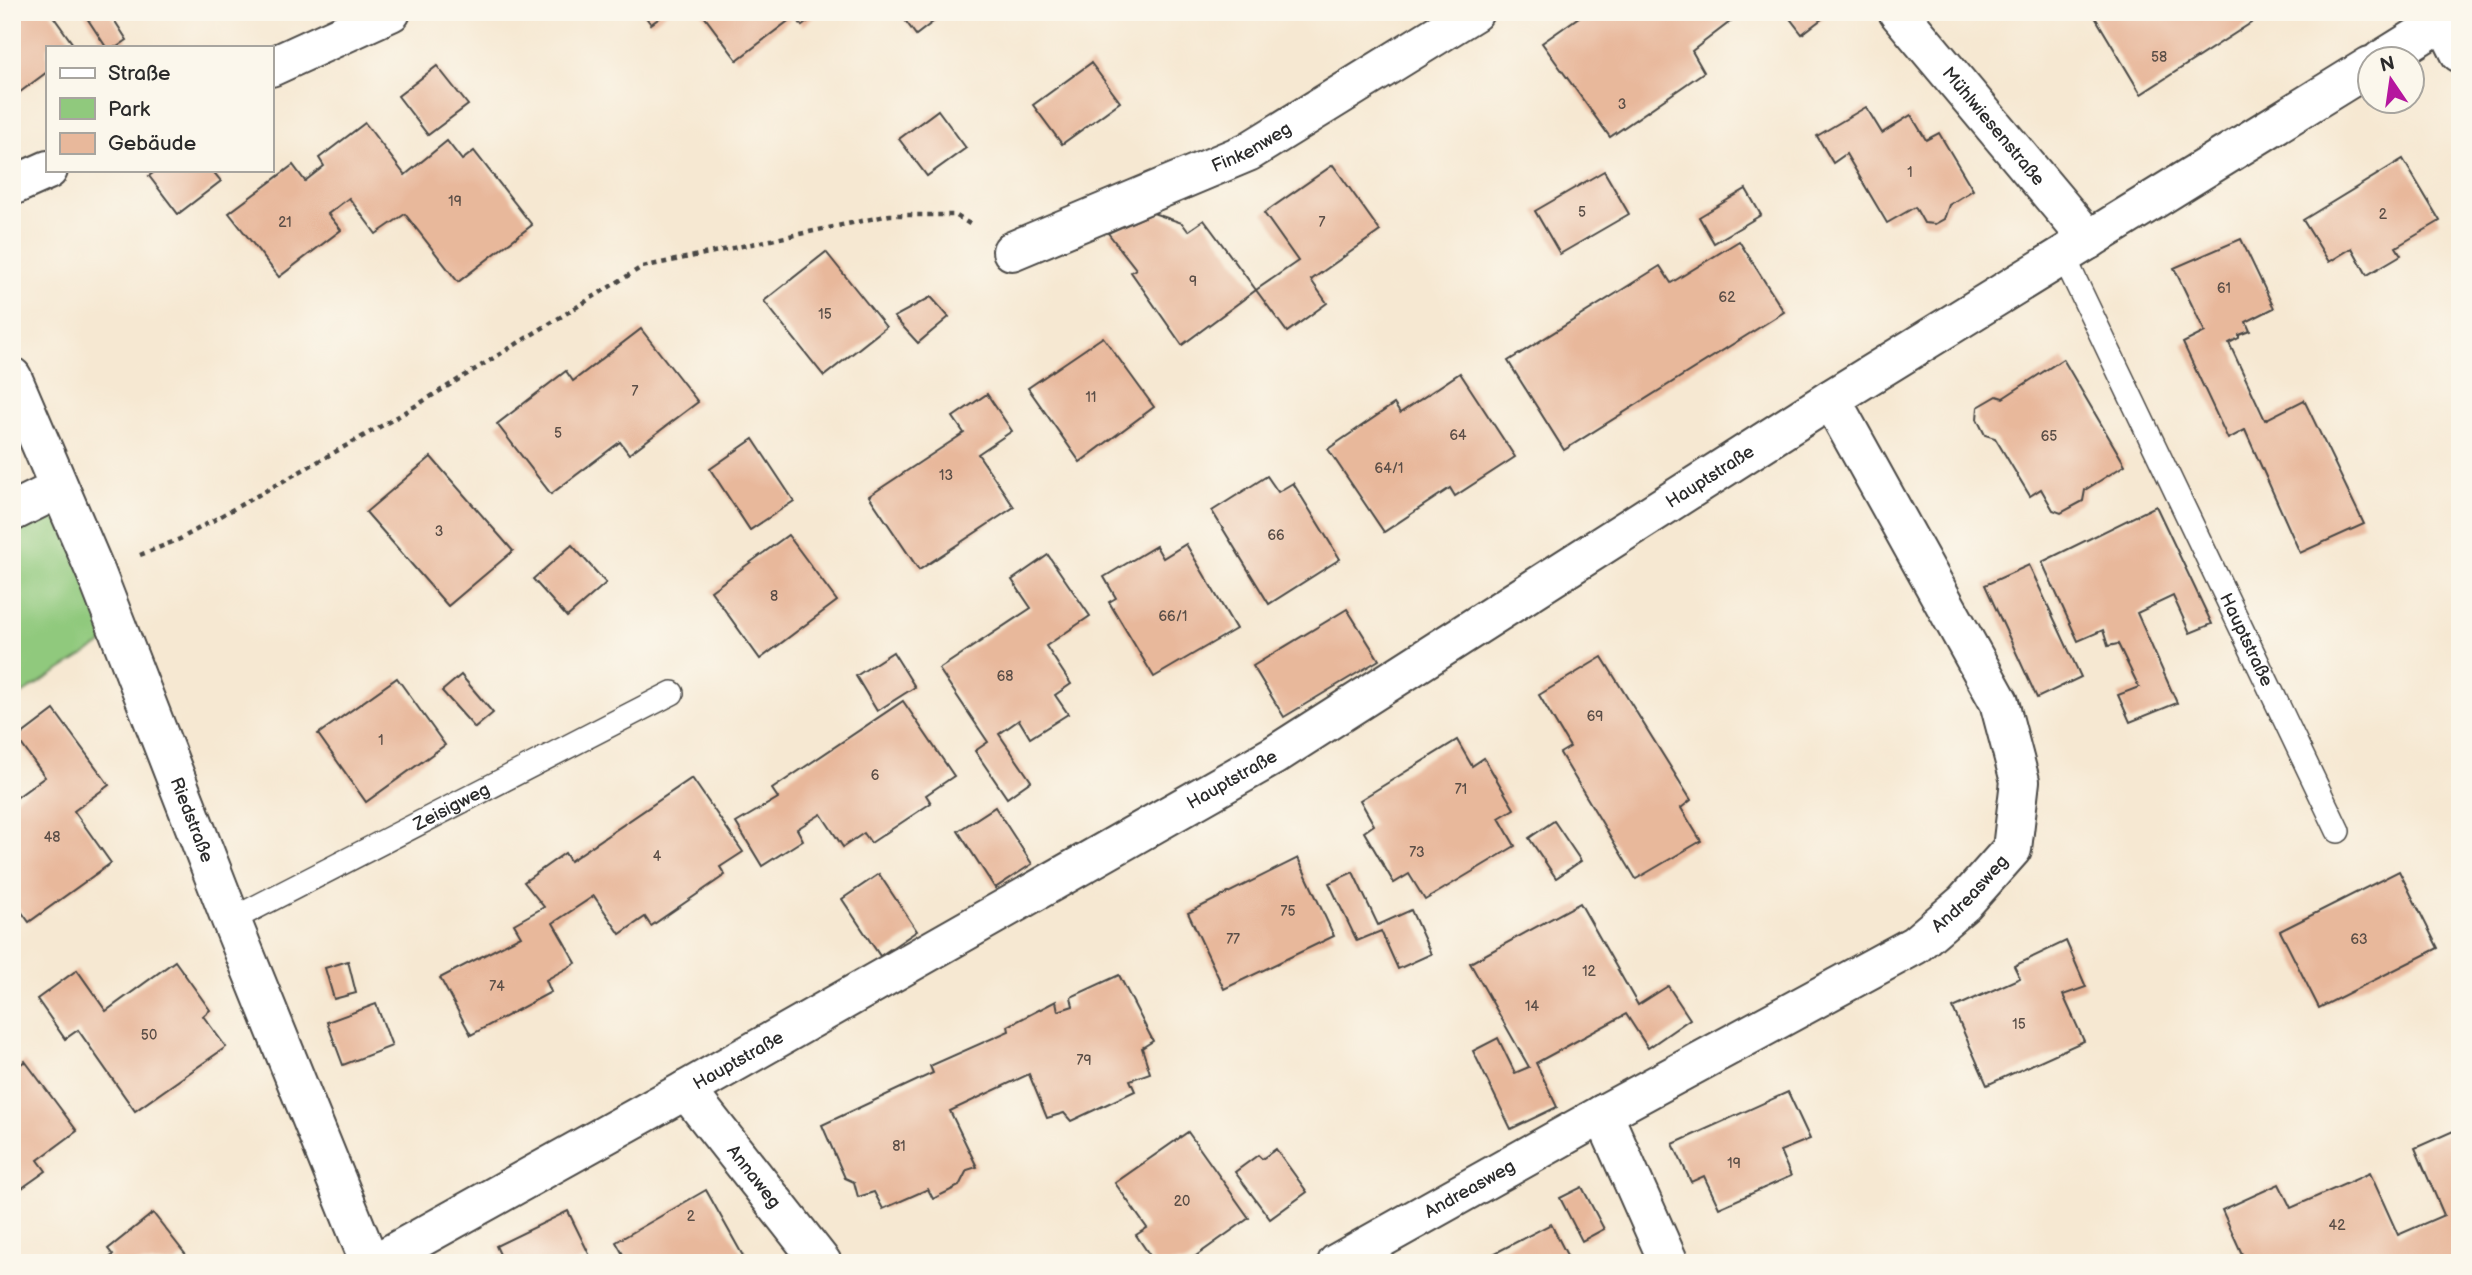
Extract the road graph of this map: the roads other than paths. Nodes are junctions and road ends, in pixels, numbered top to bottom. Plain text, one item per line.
1 (391, 12) edge
2 (1474, 12) edge
3 (1898, 12) edge
4 (2454, 29) edge
5 (2414, 46) edge
6 (273, 66) edge
7 (2356, 75) edge
8 (46, 171) edge
9 (12, 186) edge
10 (2076, 249) junction
11 (1012, 251) road end
12 (12, 377) edge
13 (1831, 399) junction
14 (58, 489) junction
15 (12, 512) edge
16 (672, 693) dead end
17 (2338, 831) dead end
18 (231, 920) junction
19 (686, 1090) junction
20 (1603, 1114) junction
21 (372, 1263) edge
22 (822, 1263) edge
23 (1337, 1263) edge
24 (1669, 1263) edge

1 - 6 street
2 - 11 street, Finkenweg
3 - 10 street, Mühlwiesenstraße
4 - 5 street
7 - 10 street, Hauptstraße
8 - 9 street
10 - 13 street, Hauptstraße
10 - 17 lane, Hauptstraße
12 - 14 street, Riedstraße
13 - 19 street, Hauptstraße
13 - 20 street, Andreasweg
14 - 15 street
14 - 18 street, Riedstraße
16 - 18 lane, Zeisigweg
18 - 21 street, Riedstraße
19 - 21 street, Hauptstraße
19 - 22 street, Annaweg
20 - 23 street, Andreasweg
20 - 24 street

